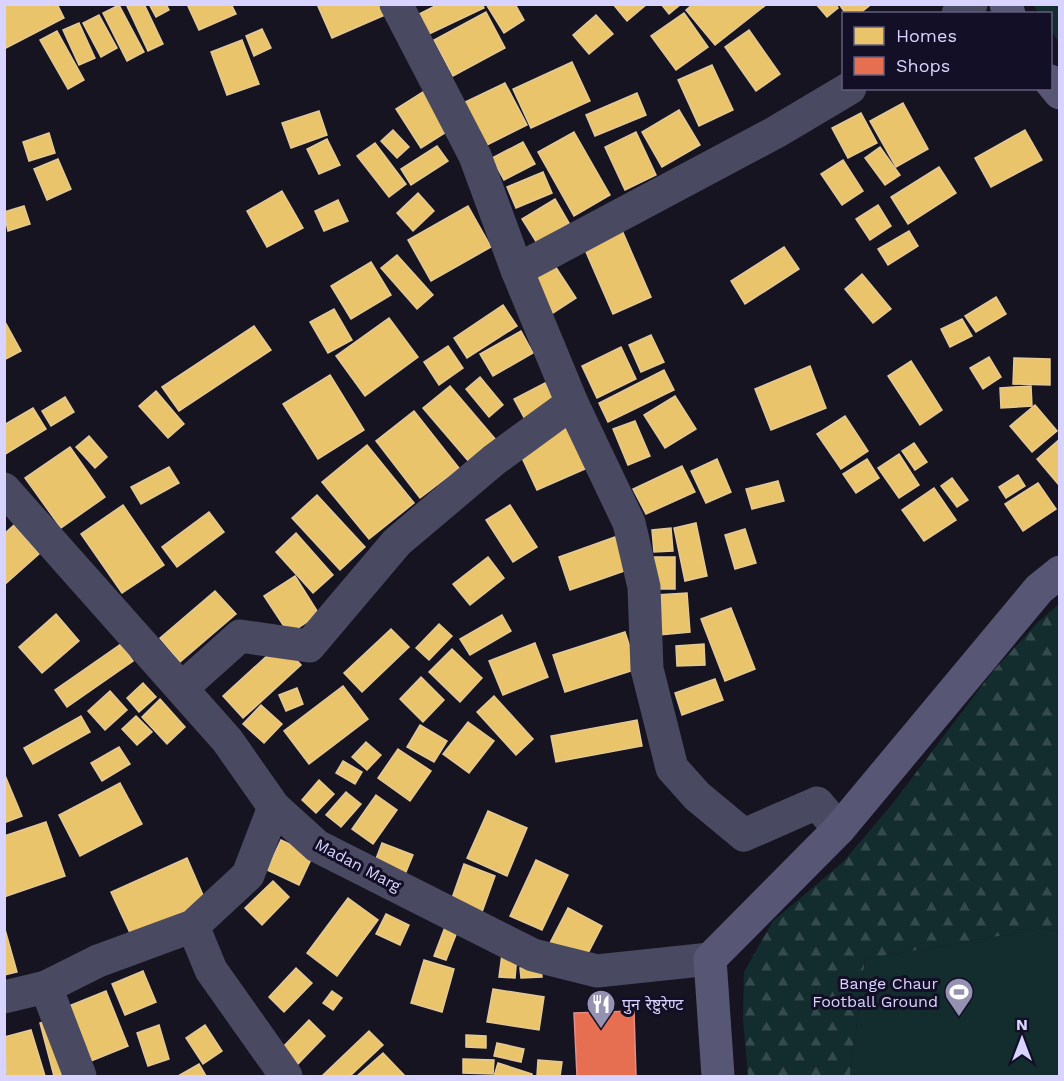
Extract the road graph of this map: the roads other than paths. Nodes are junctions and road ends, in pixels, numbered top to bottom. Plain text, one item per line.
1 (396, 4) edge
2 (847, 90) edge
3 (517, 270) junction
4 (572, 403) junction
5 (4, 489) edge
6 (1059, 572) edge
7 (182, 688) junction
8 (274, 807) junction
9 (839, 829) junction
10 (193, 926) junction
11 (710, 959) junction
12 (46, 987) junction
13 (4, 997) edge
14 (80, 1077) edge
15 (286, 1077) edge
16 (718, 1077) edge

1 - 3 street
2 - 3 street
3 - 4 street
4 - 7 street
4 - 9 street
5 - 7 street, Madan Marg
6 - 9 main road
7 - 8 street, Madan Marg
8 - 10 street
8 - 11 street, Madan Marg
9 - 11 main road
10 - 12 street
10 - 15 street
11 - 16 main road
12 - 13 street
12 - 14 street

